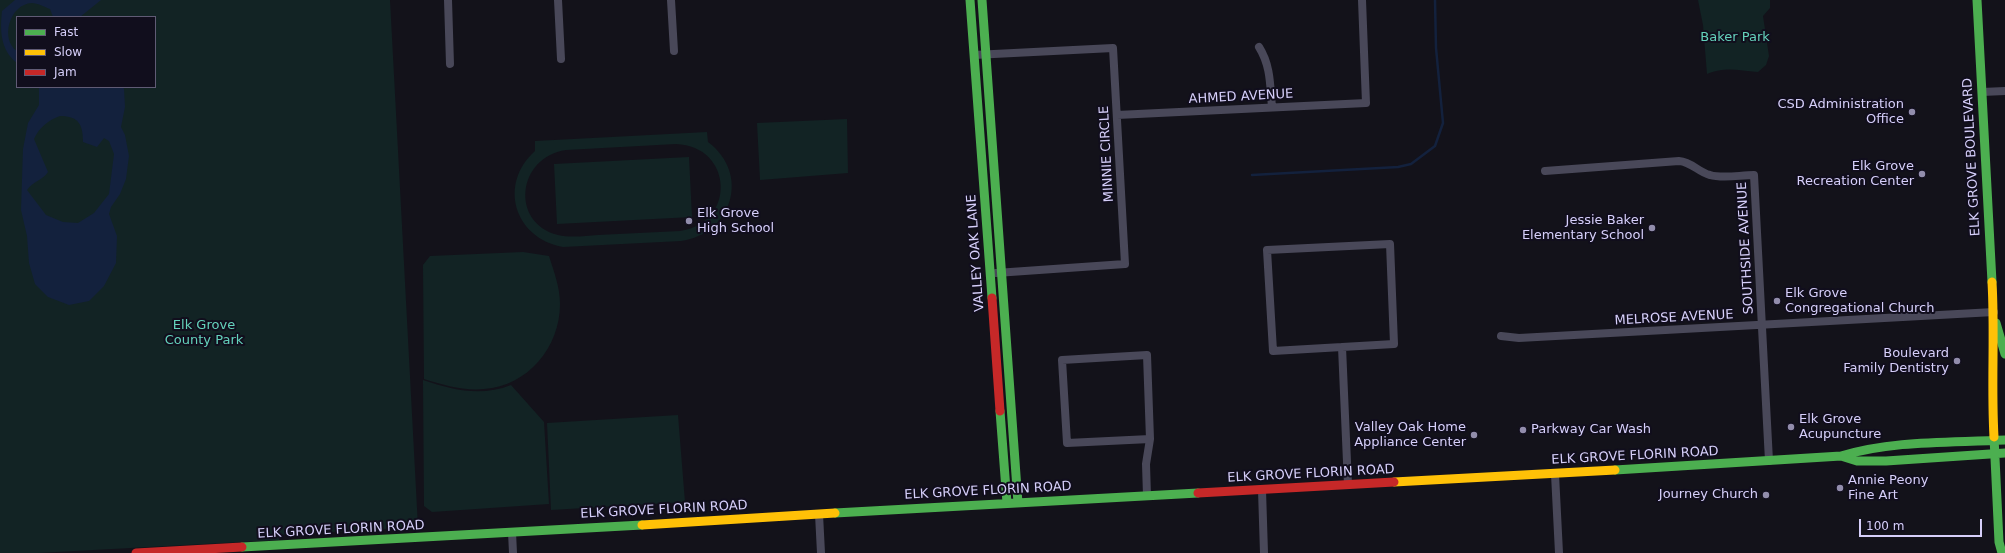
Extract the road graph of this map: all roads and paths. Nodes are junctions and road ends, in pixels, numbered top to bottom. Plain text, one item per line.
1 (448, 0) edge
2 (558, 0) edge
3 (671, 0) edge
4 (970, 0) edge
5 (982, 0) edge
6 (1362, 0) edge
7 (1977, 0) edge
8 (1259, 47) dead end
9 (674, 51) dead end
10 (974, 55) junction
11 (987, 55) junction
12 (561, 59) dead end
13 (450, 64) dead end
14 (2005, 91) edge
15 (1982, 92) junction
16 (1272, 108) junction
17 (1117, 115) junction
18 (1545, 171) dead end
19 (991, 273) junction
20 (1002, 273) junction
21 (1994, 312) junction
22 (1762, 325) junction
23 (1501, 336) dead end
24 (1342, 347) junction
25 (2005, 354) edge
26 (1150, 439) junction
27 (1994, 440) junction
28 (2005, 440) edge
29 (2005, 453) edge
30 (1994, 454) junction
31 (1841, 456) junction
32 (1769, 462) junction
33 (1555, 474) junction
34 (1348, 485) junction
35 (1262, 490) junction
36 (1147, 496) junction
37 (1007, 503) junction
38 (1018, 503) junction
39 (819, 514) junction
40 (512, 532) junction
41 (136, 553) edge
42 (513, 553) edge
43 (821, 553) edge
44 (1264, 553) edge
45 (1559, 553) edge
46 (2002, 553) edge

1 - 13 street
2 - 12 street
3 - 9 street
4 - 10 main road, VALLEY OAK LANE
5 - 11 main road, VALLEY OAK LANE
6 - 16 street, AHMED AVENUE
7 - 15 main road, ELK GROVE BOULEVARD
8 - 16 street
10 - 11 street, MINNIE CIRCLE
10 - 19 main road, VALLEY OAK LANE
11 - 17 street, MINNIE CIRCLE
11 - 20 main road, VALLEY OAK LANE
14 - 15 street
15 - 21 main road, ELK GROVE BOULEVARD
16 - 17 street, AHMED AVENUE
17 - 20 street, MINNIE CIRCLE
18 - 22 street, SOUTHSIDE AVENUE
19 - 20 street, MINNIE CIRCLE
19 - 37 main road, VALLEY OAK LANE
20 - 38 main road, VALLEY OAK LANE
21 - 22 street, MELROSE AVENUE
21 - 25 main road, ELK GROVE BOULEVARD
21 - 27 main road, ELK GROVE BOULEVARD
22 - 23 street, MELROSE AVENUE
22 - 32 street, SOUTHSIDE AVENUE
24 - 24 street
24 - 34 street
26 - 26 street
26 - 36 street
27 - 28 main road, ELK GROVE FLORIN ROAD
27 - 30 main road, ELK GROVE BOULEVARD
27 - 31 main road, ELK GROVE FLORIN ROAD
29 - 30 main road, ELK GROVE FLORIN ROAD
30 - 31 main road, ELK GROVE FLORIN ROAD
30 - 46 main road, ELK GROVE BOULEVARD
31 - 32 main road, ELK GROVE FLORIN ROAD
32 - 33 main road, ELK GROVE FLORIN ROAD
33 - 34 main road, ELK GROVE FLORIN ROAD
33 - 45 street
34 - 35 main road, ELK GROVE FLORIN ROAD
35 - 36 main road, ELK GROVE FLORIN ROAD
35 - 44 street
36 - 38 main road, ELK GROVE FLORIN ROAD
37 - 38 main road, ELK GROVE FLORIN ROAD
37 - 39 main road, ELK GROVE FLORIN ROAD
39 - 40 main road, ELK GROVE FLORIN ROAD
39 - 43 street
40 - 41 main road, ELK GROVE FLORIN ROAD
40 - 42 street

